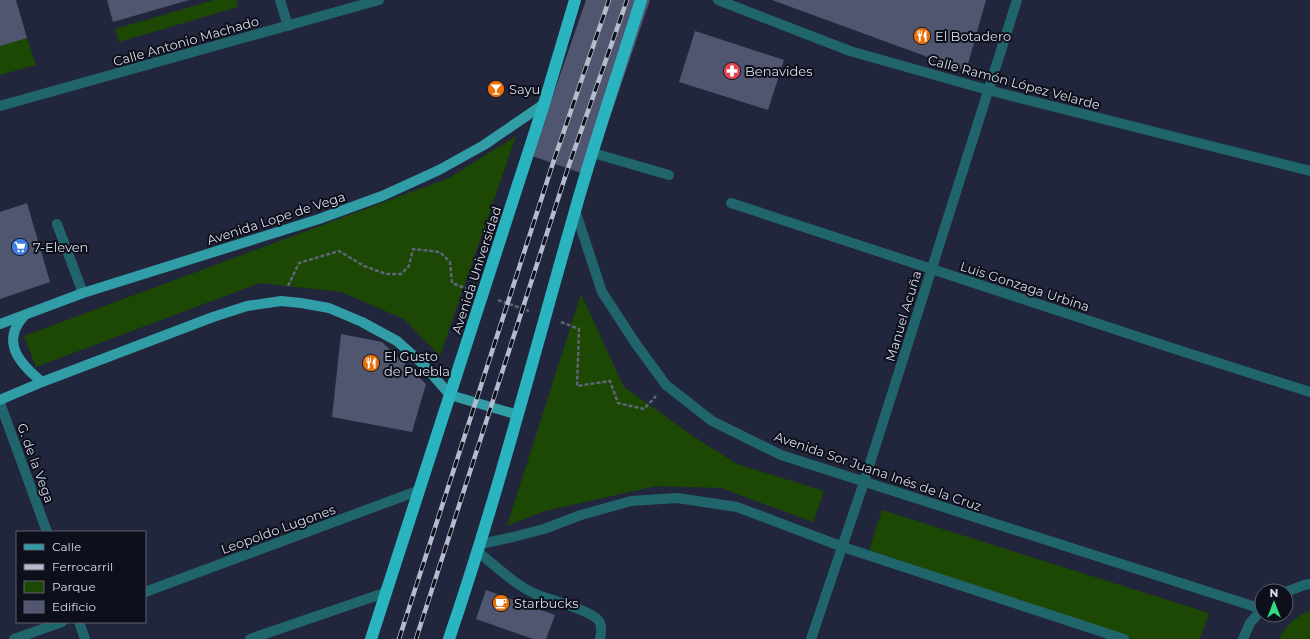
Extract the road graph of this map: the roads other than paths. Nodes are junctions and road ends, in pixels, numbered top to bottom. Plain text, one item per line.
1 (280, 0) edge
2 (379, 0) edge
3 (575, 0) edge
4 (641, 0) edge
5 (718, 0) edge
6 (1017, 0) edge
7 (288, 26) junction
8 (988, 90) junction
9 (544, 104) junction
10 (0, 106) edge
11 (593, 152) junction
12 (1310, 171) edge
13 (669, 175) dead end
14 (731, 203) dead end
15 (575, 210) junction
16 (57, 224) dead end
17 (932, 269) junction
18 (83, 293) junction
19 (28, 313) junction
20 (0, 324) edge
21 (42, 382) junction
22 (1310, 392) edge
23 (450, 395) junction
24 (0, 401) edge
25 (518, 415) junction
26 (864, 482) junction
27 (420, 490) junction
28 (47, 531) edge
29 (843, 546) junction
30 (479, 548) junction
31 (1310, 584) edge
32 (1294, 589) edge
33 (146, 592) edge
34 (387, 592) junction
35 (1254, 606) edge
36 (1254, 618) edge
37 (59, 623) edge
38 (79, 623) edge
39 (14, 639) edge
40 (85, 639) edge
41 (250, 639) edge
42 (371, 639) edge
43 (449, 639) edge
44 (600, 639) edge
45 (811, 639) edge
46 (1124, 639) edge
47 (1243, 639) edge

1 - 7 street
2 - 7 street, Calle Antonio Machado
3 - 9 highway, Avenida Universidad
4 - 11 highway
5 - 8 street, Calle Ramón López Velarde
6 - 8 street, Manuel Acuña
7 - 10 street, Calle Antonio Machado
8 - 12 street, Calle Ramón López Velarde
8 - 17 street, Manuel Acuña
9 - 18 main road, Avenida Lope de Vega
9 - 23 highway, Avenida Universidad
11 - 13 street
11 - 15 highway
14 - 17 street, Luis Gonzaga Urbina
15 - 25 highway
15 - 26 street, Avenida Sor Juana Inés de la Cruz
16 - 18 street
17 - 22 street, Luis Gonzaga Urbina
17 - 26 street, Manuel Acuña
18 - 19 main road, Avenida Lope de Vega
19 - 20 main road, Avenida Lope de Vega
19 - 21 main road
21 - 23 main road
21 - 24 main road
23 - 25 main road
23 - 27 highway, Avenida Universidad
24 - 28 street, G. de la Vega
25 - 30 highway
26 - 29 street, Manuel Acuña
26 - 35 street, Avenida Sor Juana Inés de la Cruz
27 - 33 street, Leopoldo Lugones
27 - 34 highway, Avenida Universidad
29 - 30 street
29 - 45 street, Manuel Acuña
29 - 46 street
30 - 43 highway
30 - 44 street
31 - 32 street
34 - 41 street
34 - 42 highway, Avenida Universidad
36 - 47 street
37 - 39 street
38 - 40 street

